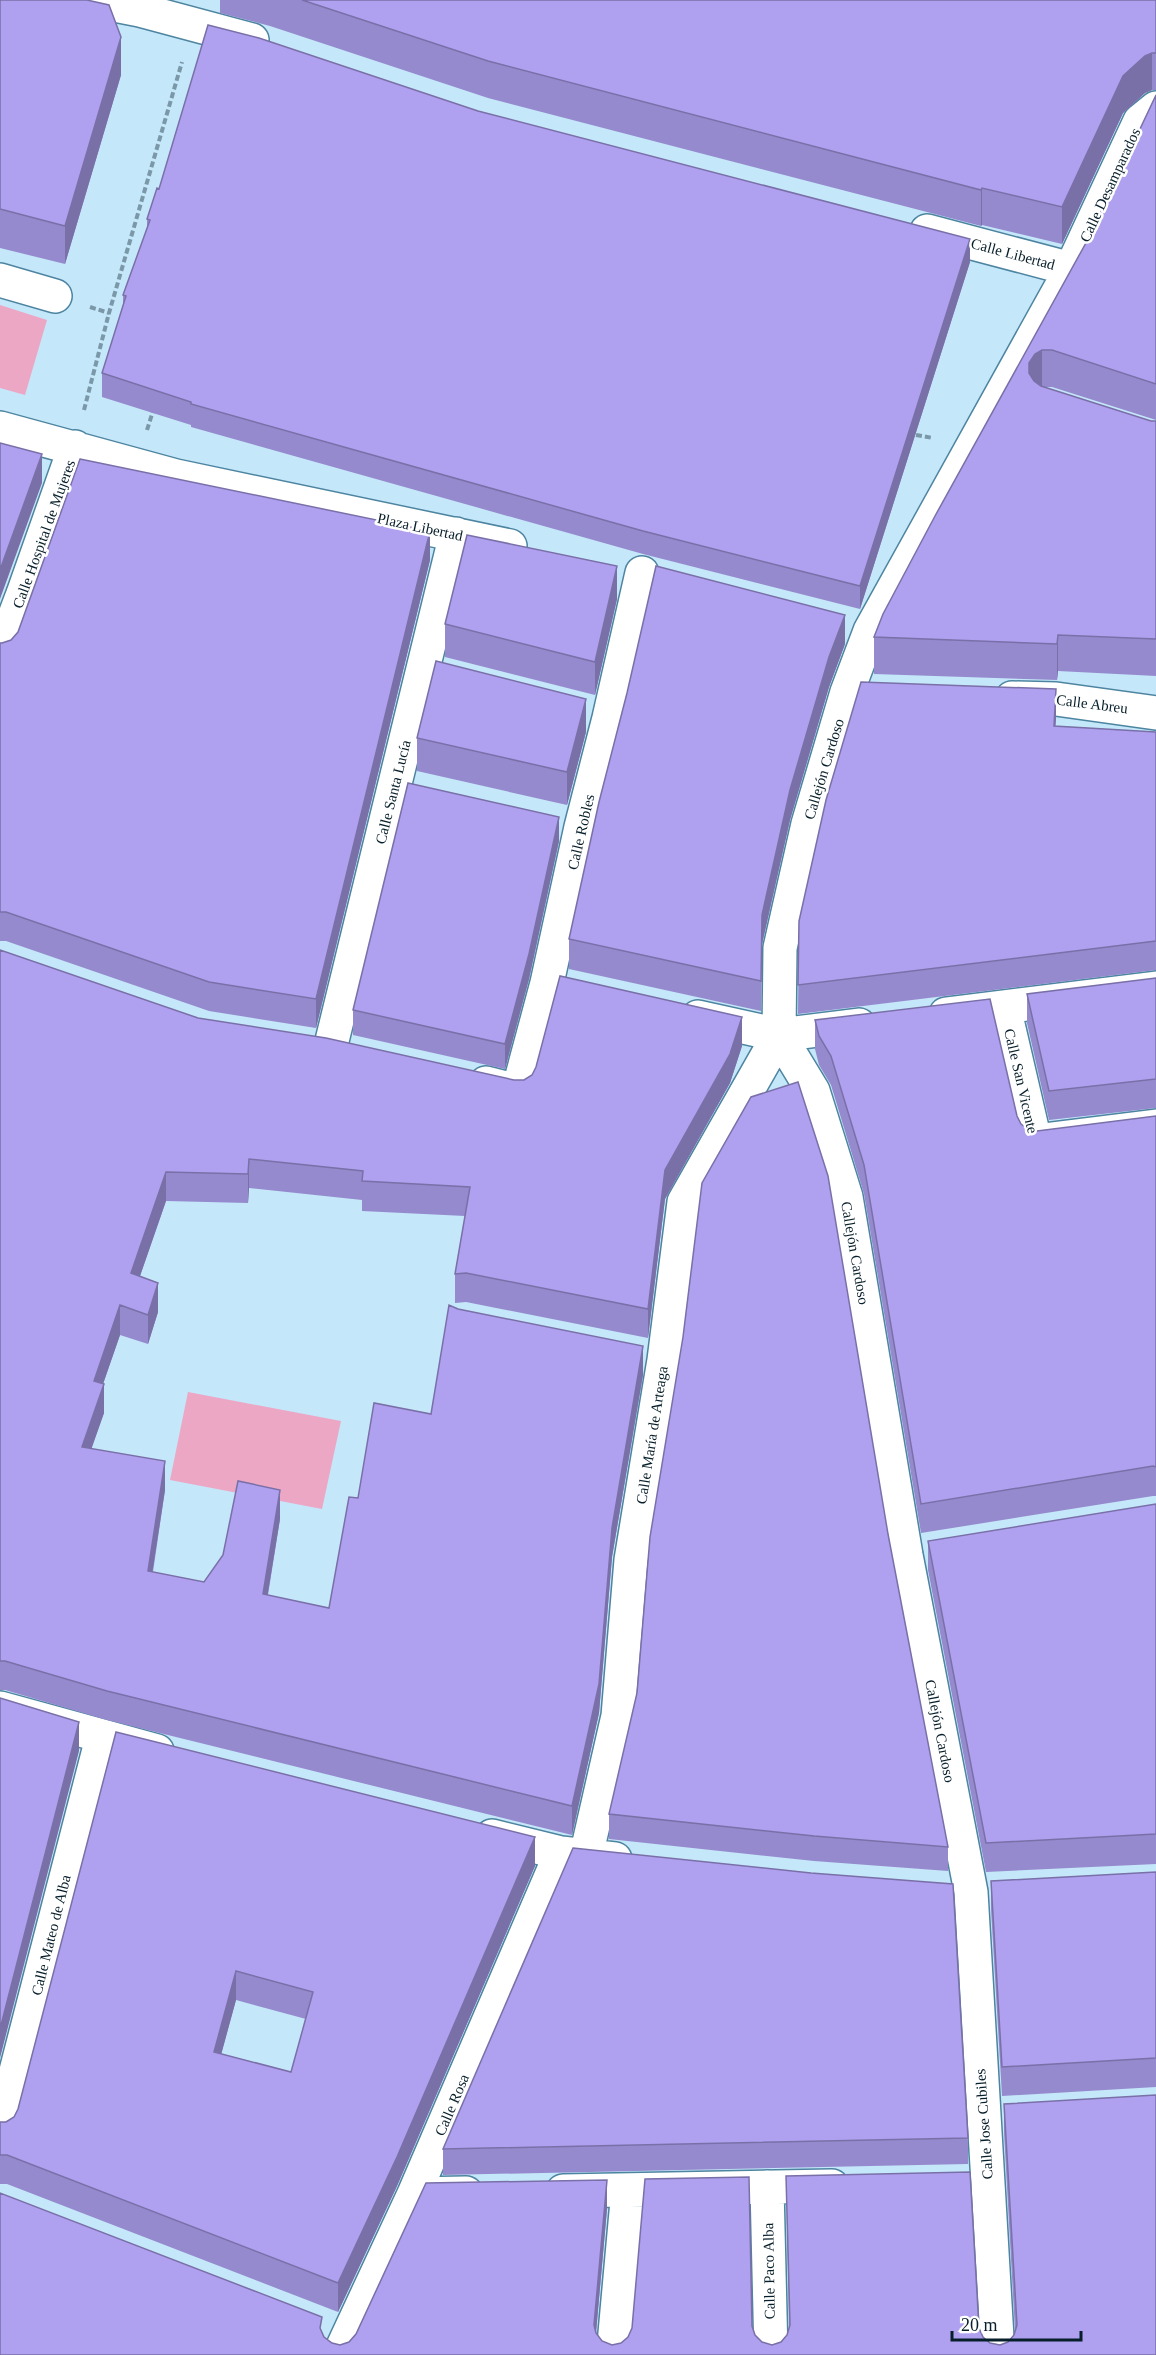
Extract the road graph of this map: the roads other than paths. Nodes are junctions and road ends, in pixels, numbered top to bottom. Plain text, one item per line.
1 (89, 0) edge
2 (284, 50) edge
3 (1156, 108) edge
4 (898, 224) edge
5 (1071, 269) junction
6 (0, 280) edge
7 (55, 296) dead end
8 (0, 428) edge
9 (75, 447) junction
10 (456, 534) junction
11 (543, 553) edge
12 (609, 566) edge
13 (12, 591) edge
14 (836, 622) edge
15 (870, 631) junction
16 (0, 654) edge
17 (847, 692) junction
18 (882, 693) edge
19 (987, 697) edge
20 (1156, 713) edge
21 (394, 785) junction
22 (428, 793) edge
23 (549, 821) edge
24 (581, 827) junction
25 (1156, 988) edge
26 (1004, 1007) junction
27 (675, 1012) edge
28 (921, 1017) edge
29 (886, 1022) edge
30 (779, 1035) junction
31 (296, 1044) edge
32 (330, 1049) junction
33 (363, 1057) edge
34 (452, 1076) edge
35 (1156, 1126) edge
36 (630, 1353) edge
37 (664, 1360) junction
38 (940, 1550) edge
39 (906, 1555) junction
40 (0, 1708) edge
41 (102, 1738) junction
42 (182, 1758) edge
43 (469, 1830) edge
44 (574, 1855) junction
45 (645, 1863) edge
46 (937, 1889) edge
47 (1006, 1890) edge
48 (971, 1892) junction
49 (1018, 2114) edge
50 (983, 2116) junction
51 (0, 2133) edge
52 (988, 2182) junction
53 (953, 2183) edge
54 (860, 2185) edge
55 (767, 2187) junction
56 (628, 2190) junction
57 (497, 2192) edge
58 (533, 2192) edge
59 (414, 2194) junction
60 (316, 2323) edge
61 (344, 2345) edge
62 (613, 2355) edge
63 (771, 2355) edge
64 (998, 2355) edge

1 - 2 street
3 - 5 street, Calle Desamparados
4 - 5 street, Calle Libertad
5 - 15 street, Calle Libertad
6 - 7 street
8 - 9 street, Plaza Libertad
9 - 10 street, Plaza Libertad
9 - 13 street, Calle Hospital de Mujeres
10 - 11 street, Plaza Libertad
10 - 21 street, Calle Santa Lucía
12 - 24 street, Calle Robles
13 - 16 street, Calle Hospital de Mujeres
14 - 15 street
15 - 17 street, Callejón Cardoso
17 - 18 street
17 - 30 street, Callejón Cardoso
19 - 20 street, Calle Abreu
21 - 22 street
21 - 32 street, Calle Santa Lucía
23 - 24 street
24 - 34 street, Calle Robles
25 - 26 street
26 - 28 street
26 - 35 street, Calle San Vicente
27 - 30 street
29 - 30 street
30 - 37 street, Calle María de Arteaga
30 - 39 street, Callejón Cardoso
31 - 32 street
32 - 33 street
36 - 37 street
37 - 44 street, Calle María de Arteaga
38 - 39 street
39 - 48 street, Callejón Cardoso
40 - 41 street
41 - 42 street
41 - 51 street, Calle Mateo de Alba
43 - 44 street
44 - 45 street
44 - 59 street, Calle Rosa
46 - 48 street
47 - 48 street
48 - 50 street, Calle Jose Cubiles
49 - 50 street
50 - 52 street, Calle Jose Cubiles
52 - 53 street
52 - 64 street, Calle Jose Cubiles
54 - 55 street
55 - 56 street
55 - 63 street, Calle Paco Alba
56 - 58 street
56 - 62 street
57 - 59 street
59 - 61 street, Calle Rosa
60 - 61 street

